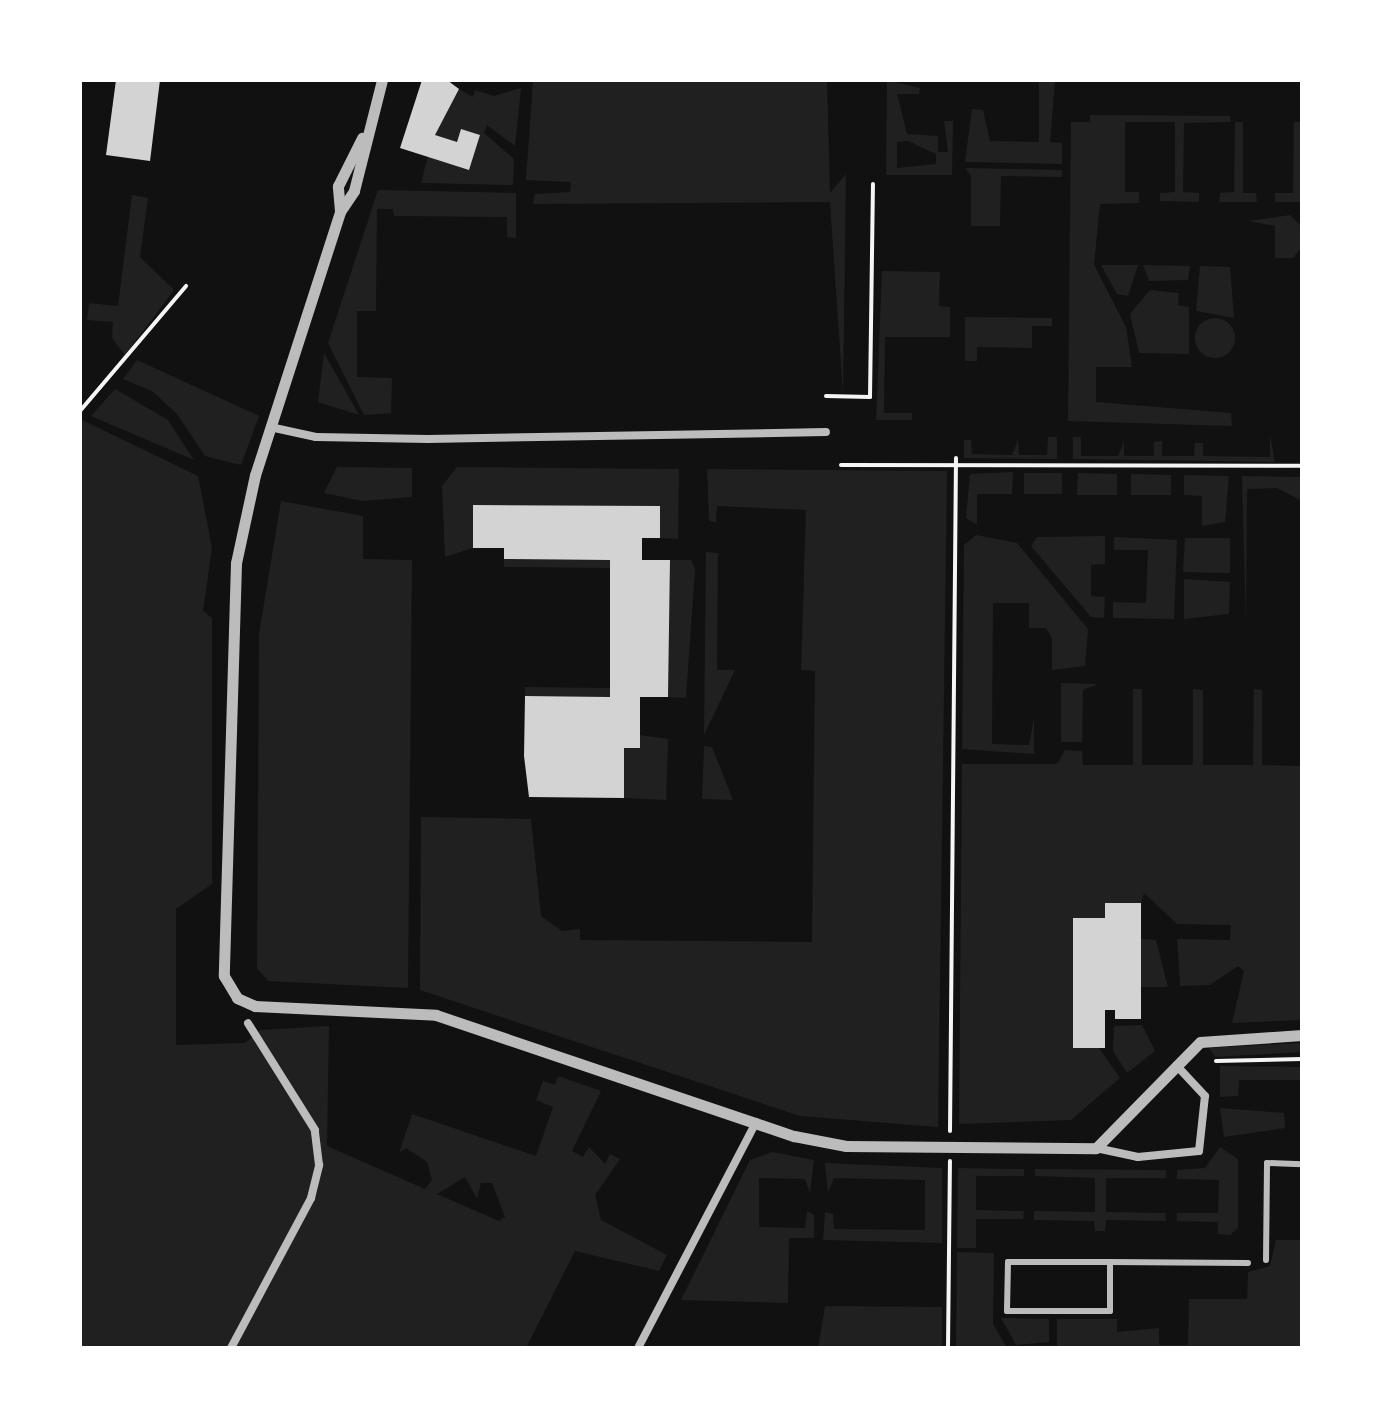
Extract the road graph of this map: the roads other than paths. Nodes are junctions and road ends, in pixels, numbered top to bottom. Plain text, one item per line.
1 (382, 80) edge
2 (270, 427) junction
3 (826, 432) dead end
4 (248, 1023) dead end
5 (1302, 1035) edge
6 (1176, 1065) junction
7 (756, 1122) junction
8 (1096, 1148) junction
9 (1302, 1164) edge
10 (1266, 1260) dead end
11 (1110, 1262) junction
12 (1248, 1263) dead end
13 (231, 1348) edge
14 (638, 1348) edge

1 - 2 street
2 - 3 street
2 - 7 street
4 - 13 street
5 - 6 street
6 - 8 street
6 - 8 street
7 - 8 street
7 - 14 street
9 - 10 street
11 - 11 street
11 - 12 street

